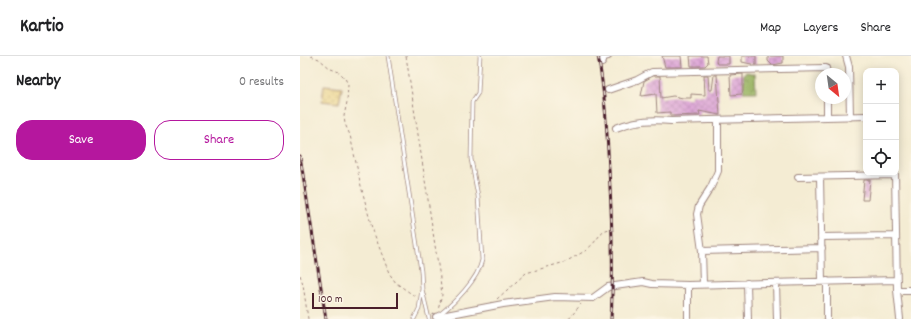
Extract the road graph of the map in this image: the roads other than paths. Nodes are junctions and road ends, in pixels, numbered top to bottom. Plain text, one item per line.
1 (388, 56) edge
2 (480, 56) edge
3 (608, 56) edge
4 (846, 56) edge
5 (602, 63) dead end
6 (815, 68) edge
7 (608, 90) dead end
8 (827, 104) edge
9 (863, 116) edge
10 (827, 117) junction
11 (850, 117) junction
12 (718, 120) junction
13 (616, 128) dead end
14 (863, 175) edge
15 (895, 176) edge
16 (798, 177) dead end
17 (820, 177) junction
18 (896, 236) junction
19 (821, 237) junction
20 (822, 248) junction
21 (702, 251) junction
22 (897, 280) junction
23 (824, 281) junction
24 (748, 283) junction
25 (776, 283) junction
26 (688, 284) junction
27 (703, 284) junction
28 (422, 289) junction
29 (897, 290) junction
30 (911, 290) edge
31 (432, 318) edge
32 (414, 319) edge
33 (688, 319) edge
34 (748, 319) edge
35 (777, 319) edge
36 (827, 319) edge
37 (900, 319) edge

1 - 28 lane
2 - 31 lane
3 - 5 street
4 - 11 street
6 - 7 street
8 - 10 street
9 - 11 street
10 - 11 street
10 - 12 street
12 - 13 street
12 - 21 street
14 - 17 street
15 - 18 street
16 - 17 street
17 - 19 street
18 - 19 street
18 - 22 street
19 - 20 street
20 - 21 street
20 - 23 street
21 - 27 street
22 - 23 street
22 - 29 street
23 - 25 street
23 - 36 street
24 - 25 street
24 - 27 street
24 - 34 street
25 - 35 street
26 - 27 street
26 - 31 street
26 - 33 street
28 - 31 lane
28 - 32 lane
29 - 30 street
29 - 37 street

